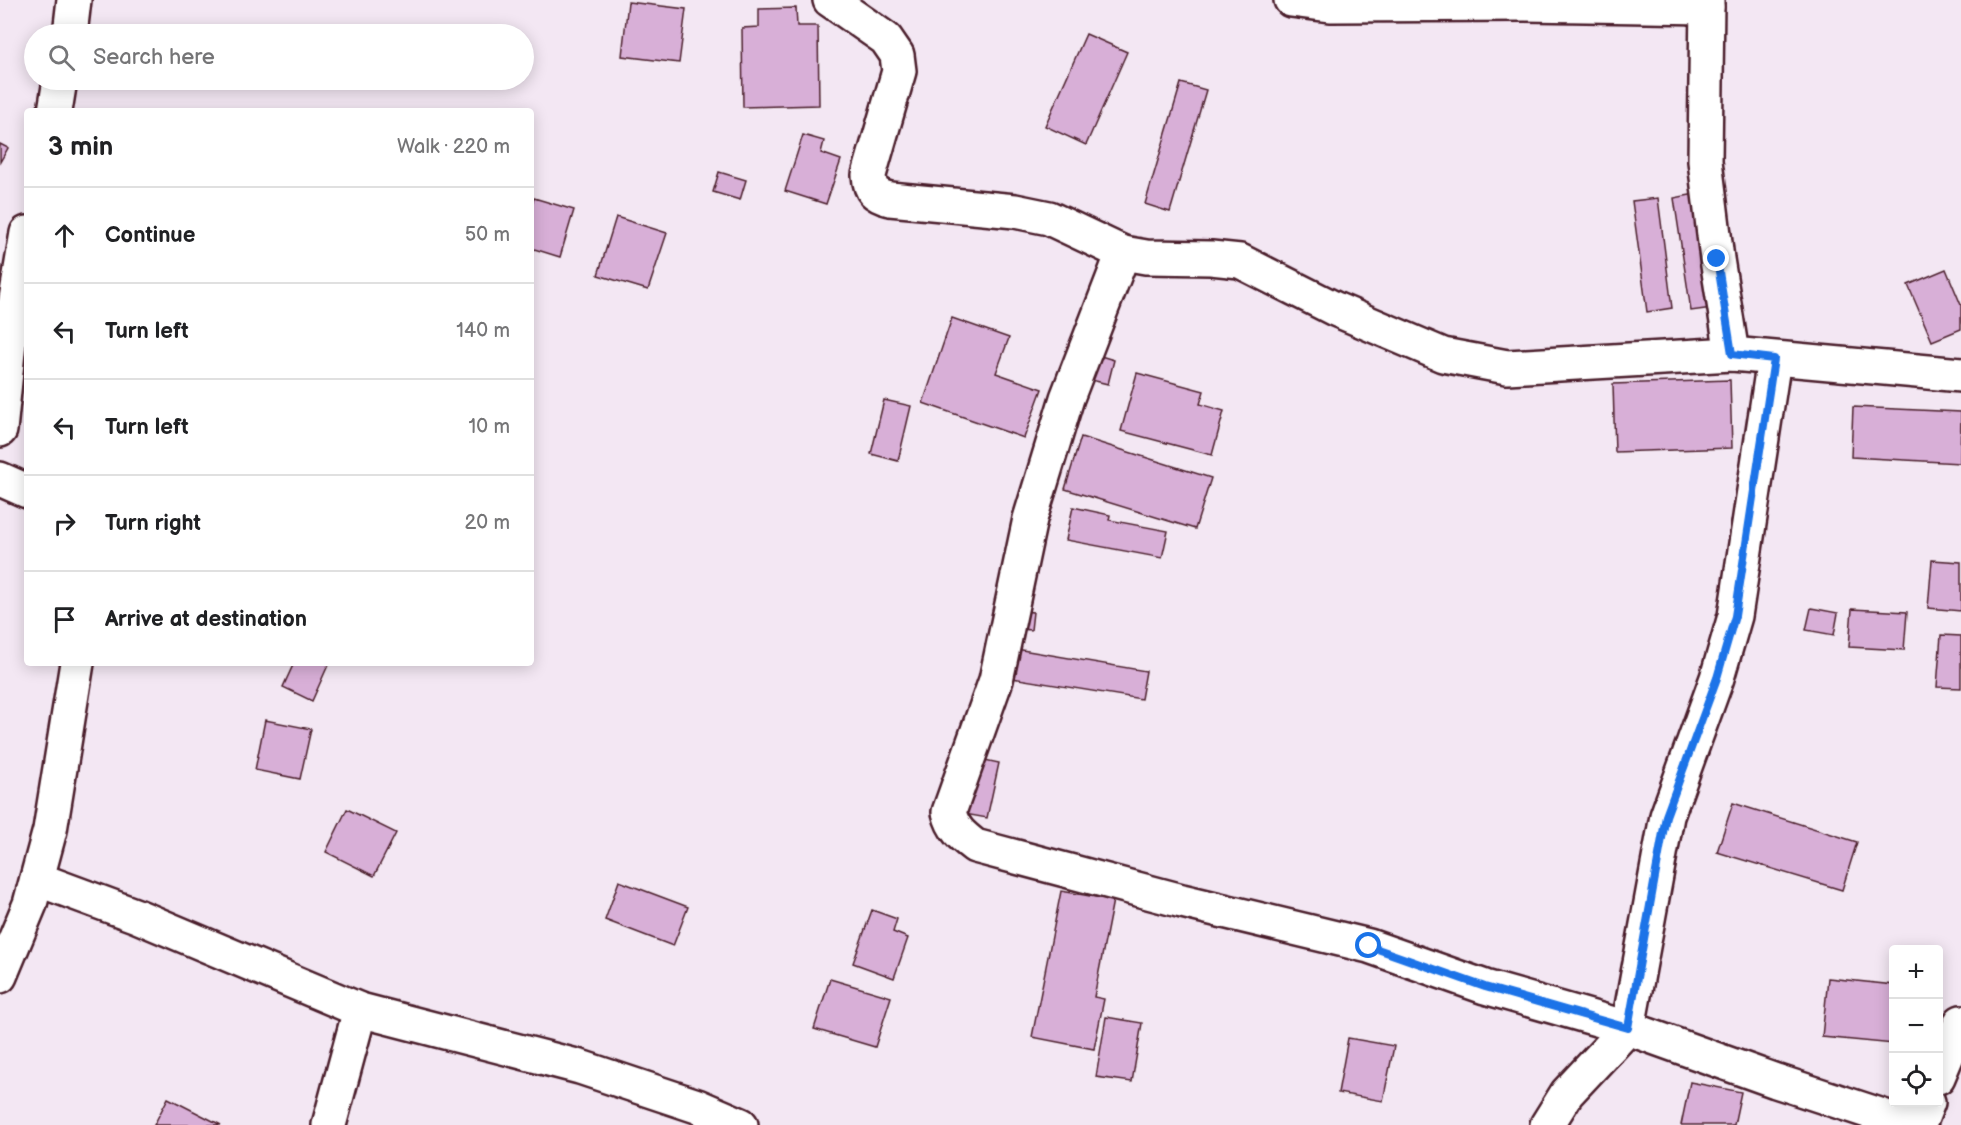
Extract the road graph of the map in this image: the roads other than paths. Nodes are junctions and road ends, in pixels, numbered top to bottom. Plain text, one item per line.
1 (74, 0) edge
2 (830, 0) edge
3 (1291, 0) edge
4 (1707, 4) edge
5 (71, 24) edge
6 (58, 90) edge
7 (55, 108) edge
8 (24, 251) edge
9 (1123, 253) junction
10 (1732, 354) junction
11 (1774, 359) junction
12 (1961, 375) edge
13 (0, 430) edge
14 (0, 479) edge
15 (24, 490) edge
16 (77, 666) edge
17 (37, 879) junction
18 (0, 976) edge
19 (360, 1010) junction
20 (1961, 1022) edge
21 (1628, 1028) junction
22 (1943, 1065) edge
23 (1926, 1107) edge
24 (328, 1125) edge
25 (741, 1125) edge
26 (1547, 1125) edge
27 (1910, 1125) edge
28 (1919, 1125) edge

1 - 5 street
2 - 9 street
3 - 4 street
4 - 10 street
6 - 7 street
8 - 13 street
9 - 10 street
9 - 21 street
10 - 11 street
11 - 12 street
11 - 21 street
14 - 15 street
16 - 17 street
17 - 18 street
17 - 19 street
19 - 24 street
19 - 25 street
20 - 22 street
21 - 26 street
21 - 27 street
23 - 28 street

